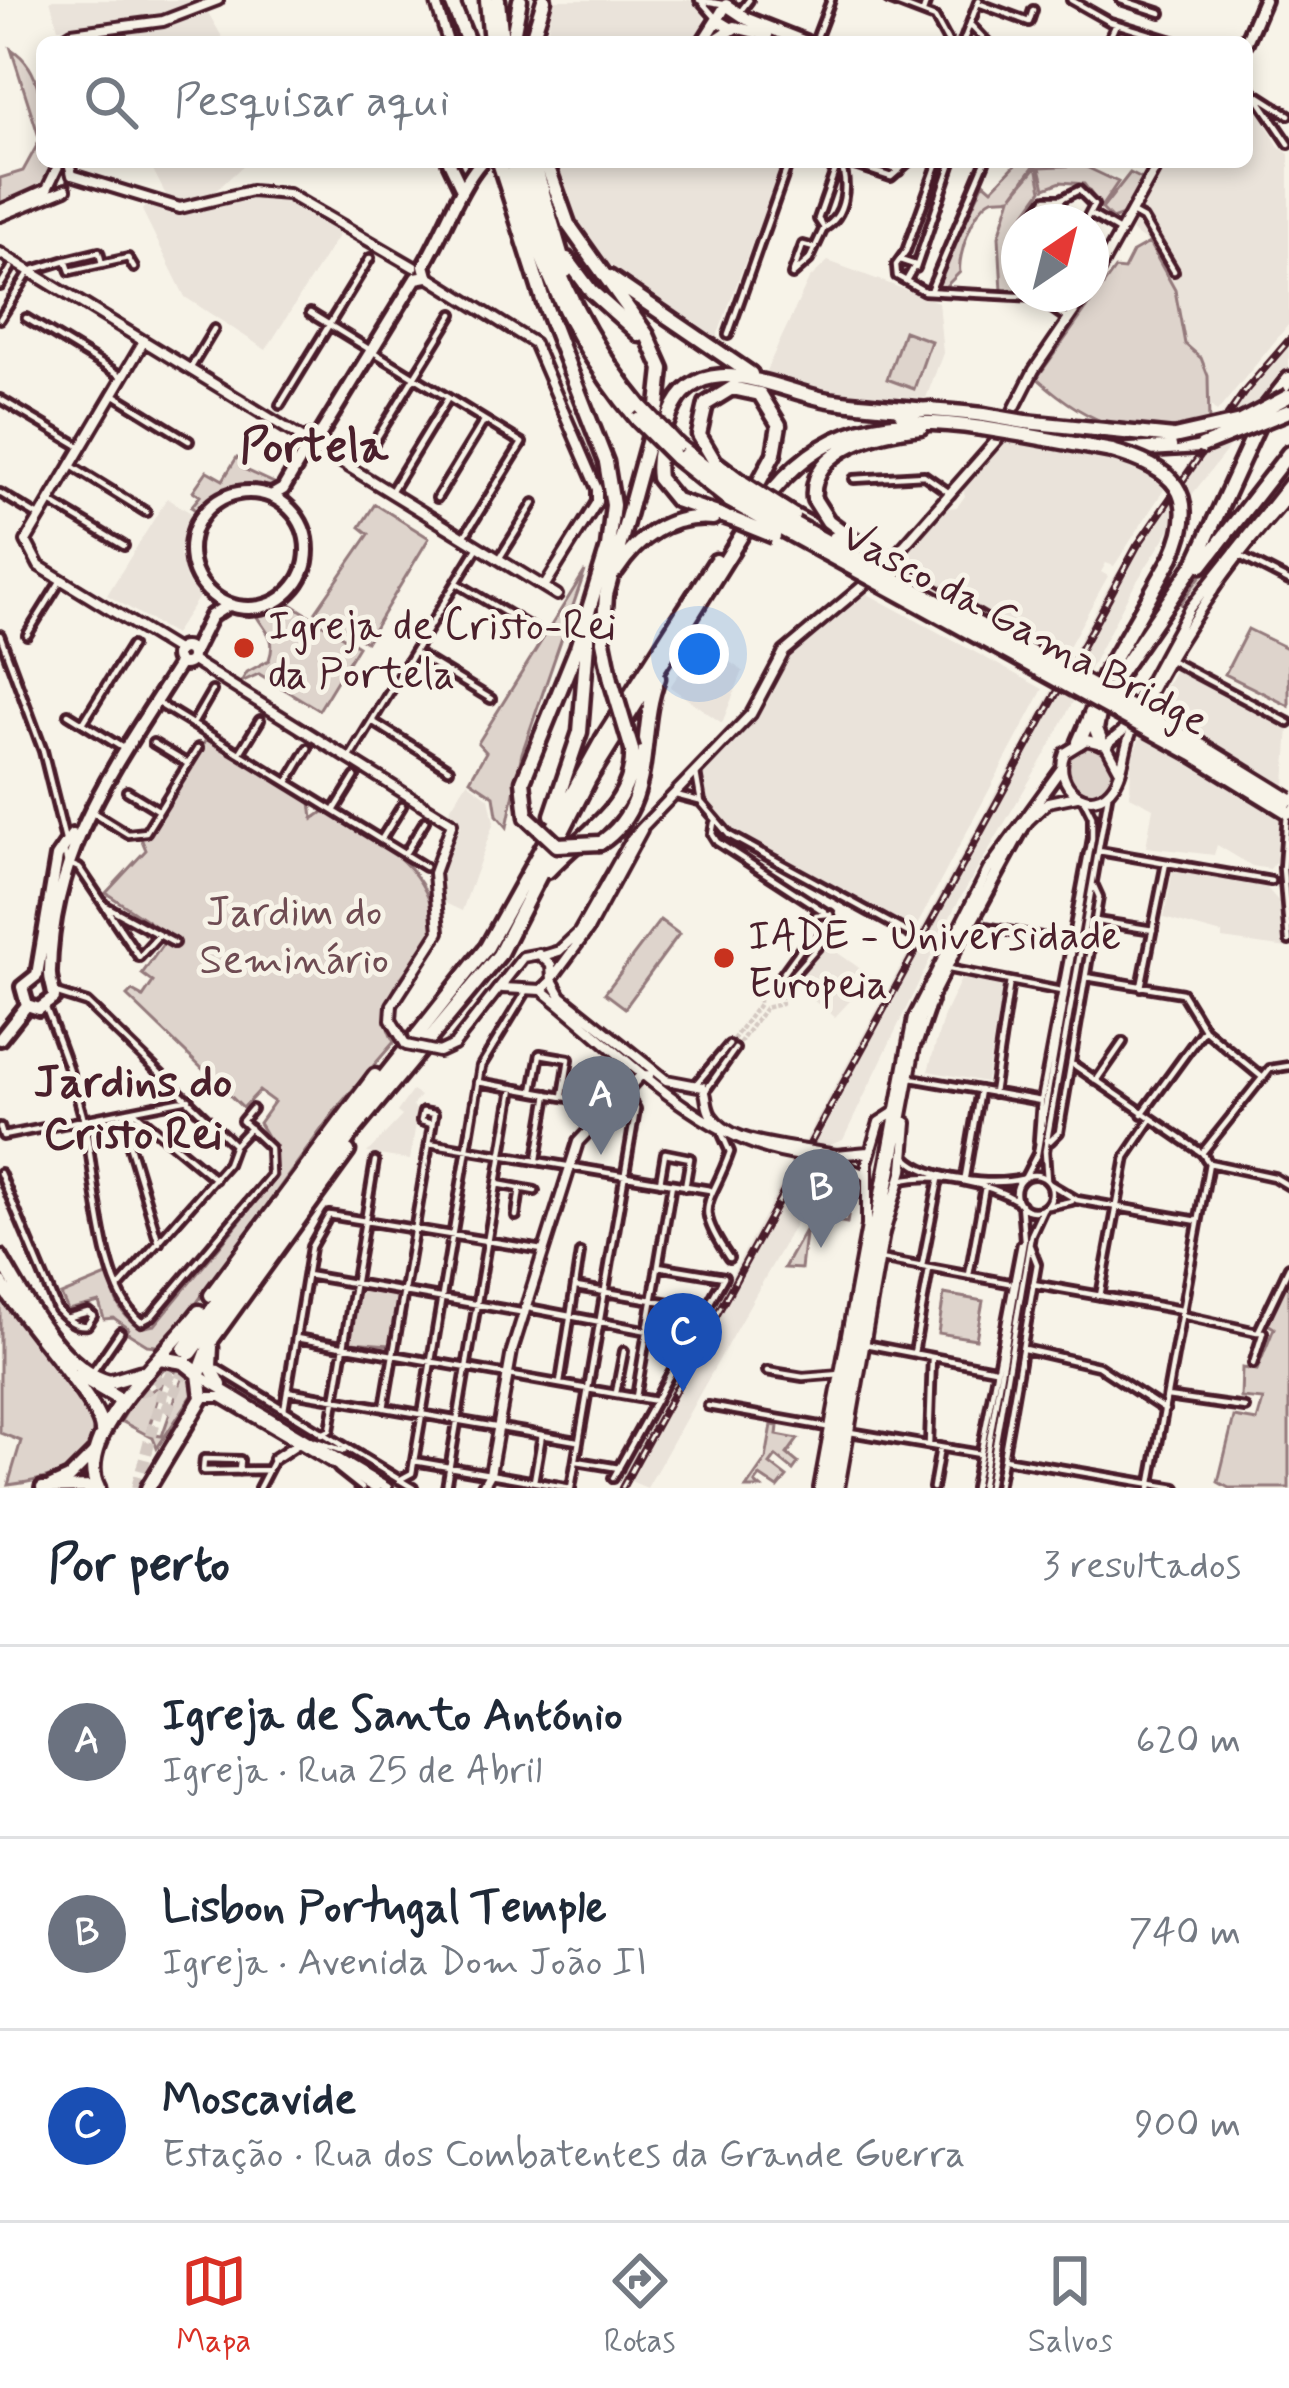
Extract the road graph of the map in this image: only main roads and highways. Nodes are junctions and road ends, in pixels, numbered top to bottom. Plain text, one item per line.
1 (456, 0) edge
2 (487, 0) edge
3 (498, 0) edge
4 (520, 0) edge
5 (544, 0) edge
6 (1260, 0) edge
7 (737, 11) edge
8 (717, 19) junction
9 (469, 36) edge
10 (490, 36) edge
11 (501, 36) edge
12 (513, 36) edge
13 (533, 36) edge
14 (707, 36) edge
15 (718, 36) edge
16 (777, 36) edge
17 (793, 36) edge
18 (1245, 36) edge
19 (453, 168) edge
20 (476, 168) edge
21 (507, 168) edge
22 (508, 168) edge
23 (525, 168) edge
24 (536, 168) edge
25 (548, 168) edge
26 (461, 188) junction
27 (555, 235) junction
28 (586, 253) junction
29 (529, 260) junction
30 (578, 313) junction
31 (583, 344) junction
32 (652, 350) junction
33 (1289, 379) edge
34 (767, 384) junction
35 (1289, 396) edge
36 (930, 409) junction
37 (1289, 411) edge
38 (639, 413) junction
39 (983, 422) junction
40 (963, 425) junction
41 (313, 446) junction
42 (1112, 451) junction
43 (1289, 453) edge
44 (736, 492) junction
45 (271, 496) junction
46 (288, 507) junction
47 (726, 517) junction
48 (729, 541) junction
49 (815, 551) junction
50 (888, 566) junction
51 (609, 582) junction
52 (210, 594) junction
53 (228, 605) junction
54 (589, 611) junction
55 (667, 654) junction
56 (185, 655) junction
57 (1042, 662) junction
58 (1091, 714) junction
59 (1079, 742) road end
60 (1103, 743) road end
61 (1289, 798) edge
62 (1289, 813) edge
63 (540, 852) junction
64 (69, 857) junction
65 (539, 881) junction
66 (37, 975) junction
67 (53, 987) junction
68 (27, 1005) junction
69 (414, 1038) junction
70 (0, 1039) edge
71 (383, 1094) junction
72 (1, 1266) edge
73 (212, 1340) junction
74 (158, 1358) junction
75 (145, 1368) junction
76 (199, 1375) junction
77 (220, 1391) road end
78 (116, 1397) dead end
79 (101, 1439) junction
80 (94, 1454) junction
81 (46, 1487) edge
82 (97, 1487) edge
83 (148, 1488) edge

1 - 9 highway
2 - 10 highway
3 - 11 highway
4 - 12 highway
5 - 13 highway
6 - 18 main road
7 - 8 main road
7 - 8 main road
7 - 15 main road
7 - 16 main road
7 - 17 main road
8 - 14 main road
19 - 26 main road
20 - 26 main road
21 - 29 highway
22 - 31 highway
23 - 30 highway
24 - 27 highway
25 - 28 highway
26 - 41 main road
27 - 30 highway
27 - 32 highway
28 - 32 highway
28 - 34 highway
29 - 31 highway
29 - 54 highway
30 - 38 highway
31 - 38 highway
32 - 51 highway
33 - 58 highway
34 - 36 highway
34 - 47 highway
35 - 39 highway, bridge
36 - 39 highway
36 - 48 highway
37 - 42 highway, bridge
38 - 44 highway, bridge
39 - 40 highway
39 - 42 highway, bridge
40 - 50 highway, bridge
40 - 55 highway
41 - 45 main road
41 - 46 main road
42 - 58 highway, bridge
43 - 60 highway
44 - 48 highway
44 - 49 highway, Vasco da Gama Bridge, bridge
44 - 50 highway, bridge
44 - 57 highway, Vasco da Gama Bridge, bridge
45 - 46 main road
45 - 52 main road
46 - 53 main road
47 - 49 highway, bridge
47 - 51 highway
48 - 63 highway
49 - 62 highway, Vasco da Gama Bridge, bridge
50 - 57 highway, bridge
51 - 65 highway, bridge
52 - 53 main road
52 - 56 main road
53 - 56 main road
54 - 55 highway, bridge
54 - 63 highway
55 - 65 highway
56 - 64 main road
57 - 61 highway, Vasco da Gama Bridge, bridge
58 - 59 highway
63 - 69 highway
64 - 66 main road
64 - 67 main road
65 - 71 highway
66 - 67 main road
66 - 68 main road
67 - 68 main road
68 - 70 main road
69 - 71 highway
69 - 74 highway
71 - 73 highway
72 - 75 highway
72 - 78 highway
72 - 79 highway
73 - 76 highway
73 - 77 highway
74 - 75 highway
74 - 76 highway
75 - 79 highway
76 - 83 highway
79 - 80 highway
80 - 81 main road
80 - 82 highway
81 - 82 main road

